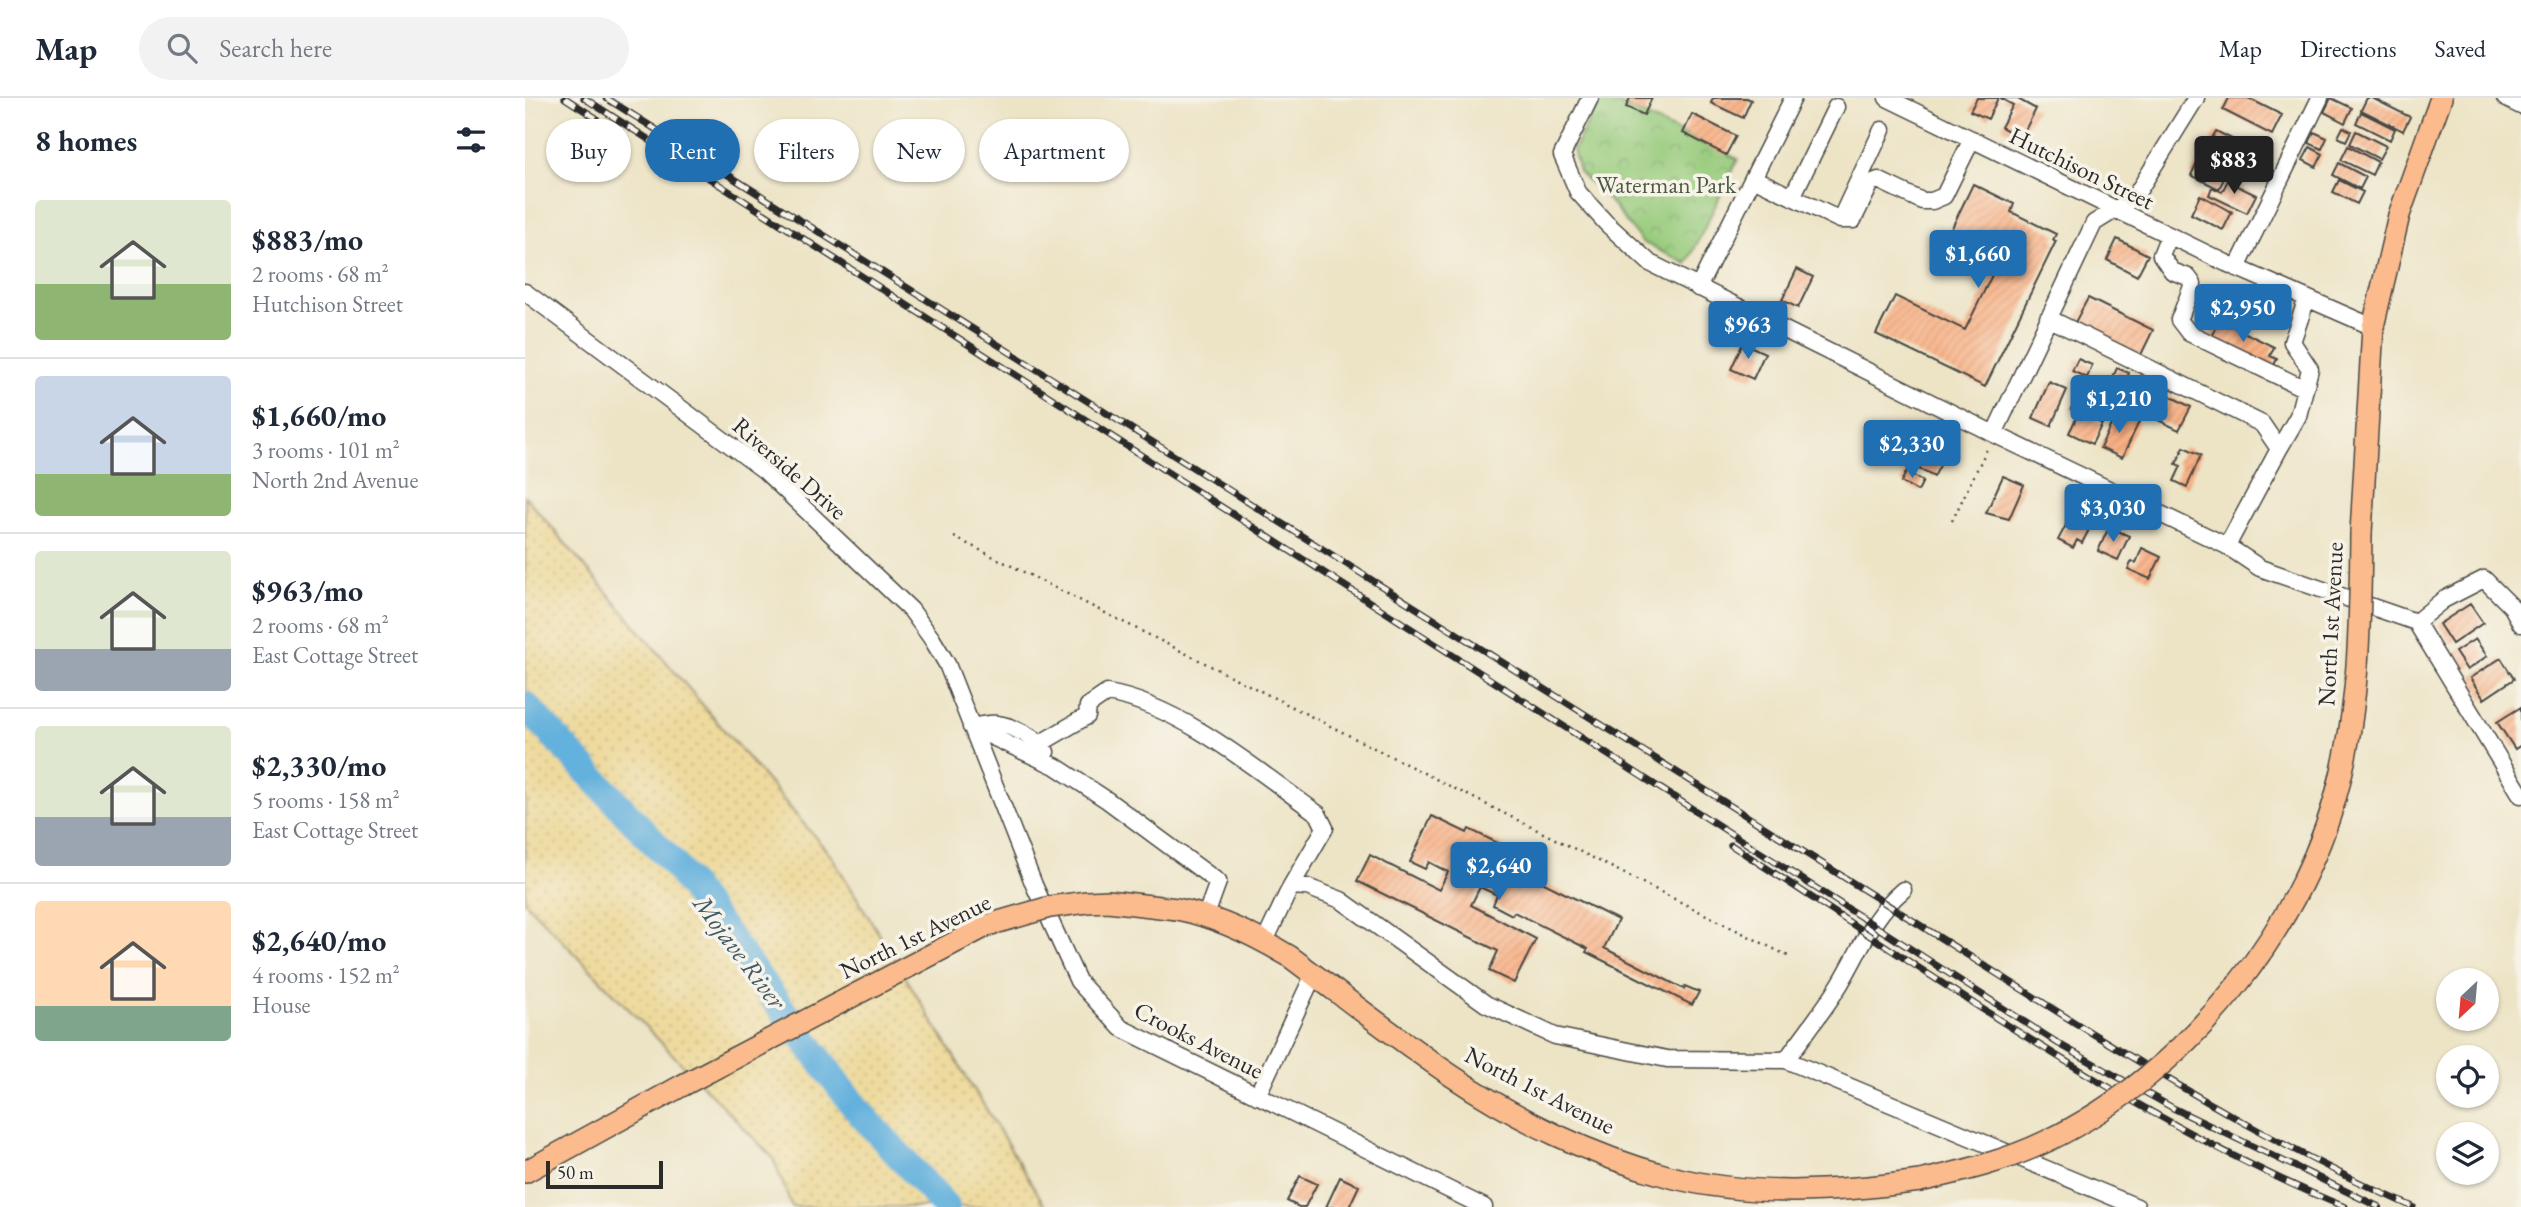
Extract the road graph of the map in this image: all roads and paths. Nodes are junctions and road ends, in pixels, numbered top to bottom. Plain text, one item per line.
1 (1590, 98) edge
2 (1793, 98) edge
3 (1888, 98) edge
4 (2196, 98) edge
5 (2320, 98) edge
6 (2441, 98) edge
7 (2505, 98) edge
8 (2521, 106) edge
9 (1836, 107) dead end
10 (1882, 130) dead end
11 (1972, 139) junction
12 (1753, 178) junction
13 (1792, 197) junction
14 (2115, 209) junction
15 (1840, 220) junction
16 (2169, 235) junction
17 (2237, 268) junction
18 (1698, 288) junction
19 (525, 292) edge
20 (2307, 298) junction
21 (2048, 318) junction
22 (2373, 327) junction
23 (2305, 389) junction
24 (1994, 435) junction
25 (2279, 449) junction
26 (1952, 521) dead end
27 (954, 537) dead end
28 (2227, 546) junction
29 (2416, 622) junction
30 (2521, 624) edge
31 (971, 727) junction
32 (1041, 743) junction
33 (1055, 766) junction
34 (2521, 795) edge
35 (1291, 887) junction
36 (1903, 890) dead end
37 (1206, 915) junction
38 (1265, 941) junction
39 (1788, 956) dead end
40 (1314, 974) junction
41 (1786, 1060) junction
42 (1257, 1096) junction
43 (525, 1172) edge
44 (1452, 1200) edge
45 (1484, 1207) edge
46 (2137, 1207) edge

1 - 18 street
2 - 12 street
3 - 11 street, Hutchison Street
4 - 14 street
5 - 17 street
6 - 22 main road, North 1st Avenue
7 - 8 street
9 - 13 street
10 - 15 street
11 - 14 street, Hutchison Street
11 - 15 street
12 - 13 street
12 - 18 street
13 - 15 street
14 - 16 street, Hutchison Street
14 - 21 street
16 - 17 street, Hutchison Street
16 - 23 street
17 - 20 street, Hutchison Street
18 - 24 street
19 - 31 street, Riverside Drive
20 - 22 street, Hutchison Street
20 - 23 street
21 - 24 street
21 - 25 street
22 - 40 main road, North 1st Avenue, bridge
23 - 25 street
24 - 26 path
24 - 28 street
25 - 28 street
27 - 39 path
28 - 29 street
29 - 30 street
29 - 34 street
31 - 32 street
31 - 33 street
31 - 42 street, Crooks Avenue
32 - 33 street
32 - 35 street
33 - 37 street
35 - 38 street
35 - 41 street
36 - 41 street
37 - 38 main road, North 1st Avenue
37 - 43 main road, North 1st Avenue, bridge
38 - 40 main road, North 1st Avenue
40 - 42 street
41 - 46 street
42 - 44 street, Crooks Avenue
44 - 45 street, Crooks Avenue

